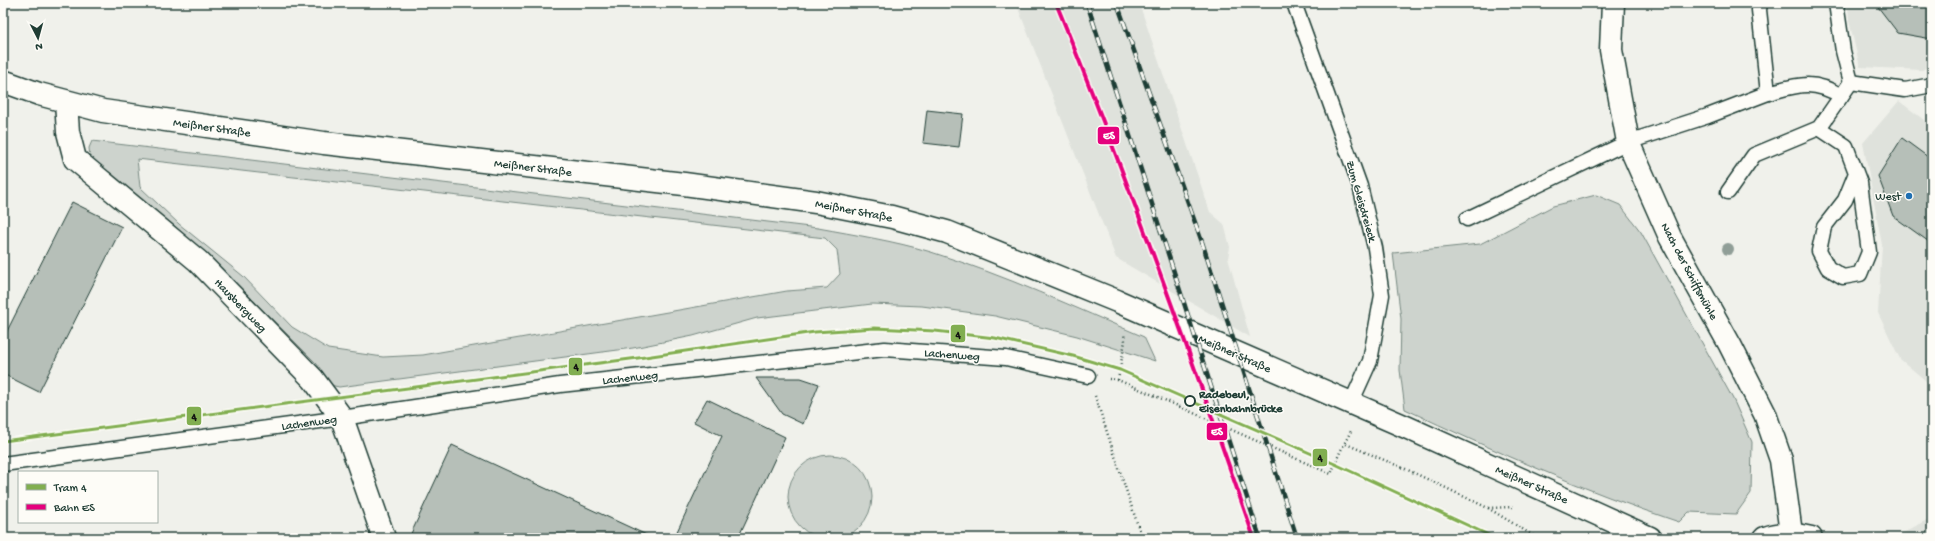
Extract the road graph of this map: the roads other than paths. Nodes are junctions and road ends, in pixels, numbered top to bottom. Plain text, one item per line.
1 (1294, 3) edge
2 (1613, 3) edge
3 (1760, 3) edge
4 (1836, 3) edge
5 (3, 81) edge
6 (1851, 82) junction
7 (1932, 85) edge
8 (1768, 93) junction
9 (1841, 96) junction
10 (66, 102) junction
11 (1819, 128) junction
12 (1628, 142) junction
13 (1856, 173) junction
14 (1728, 192) dead end
15 (1466, 219) dead end
16 (1088, 376) road end
17 (1356, 406) junction
18 (342, 418) junction
19 (3, 464) edge
20 (1801, 536) edge
21 (384, 538) edge
22 (1650, 538) edge
23 (1765, 538) edge

1 - 17 lane, Zum Gleisdreieck
2 - 12 main road, Nach der Schiffsmühle
3 - 8 lane
4 - 6 lane
5 - 10 main road, Meißner Straße
6 - 7 lane
6 - 9 lane
8 - 9 lane
8 - 12 lane
9 - 11 lane
10 - 17 main road, Meißner Straße
10 - 18 main road, Hausbergweg
11 - 13 lane
11 - 14 lane
12 - 15 lane
12 - 20 main road, Nach der Schiffsmühle
13 - 13 lane
16 - 18 lane, Lachenweg
17 - 22 main road, Meißner Straße
18 - 19 lane, Lachenweg
18 - 21 main road, Hausbergweg
20 - 23 main road

